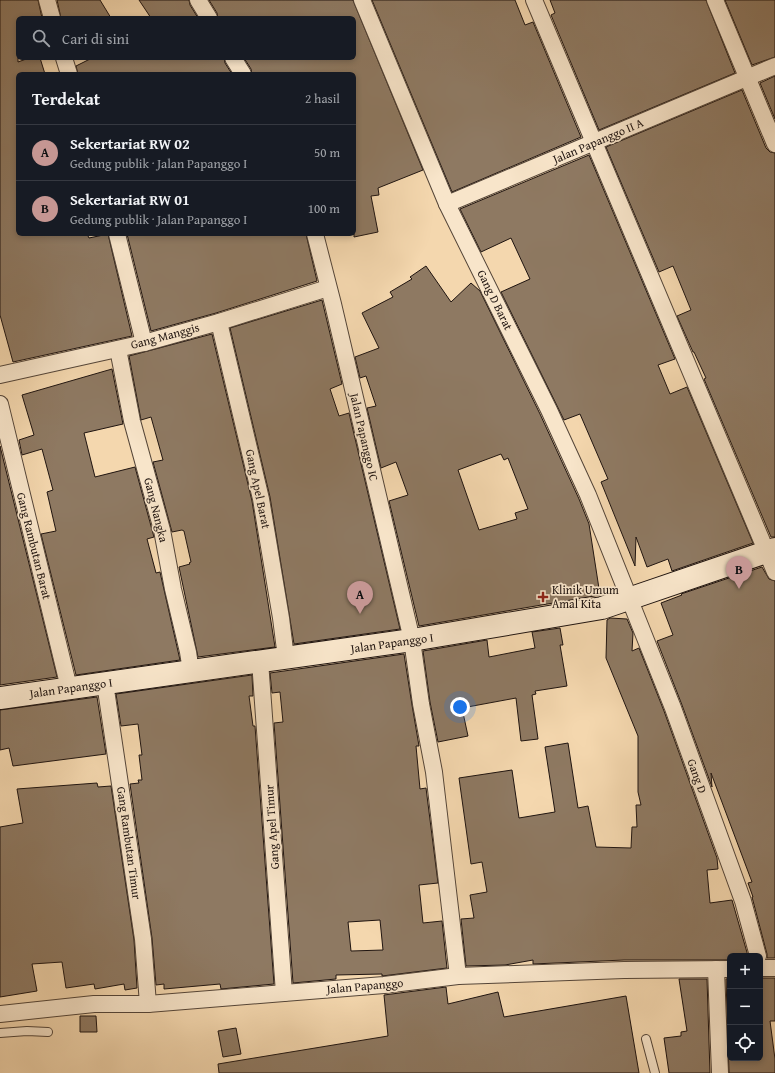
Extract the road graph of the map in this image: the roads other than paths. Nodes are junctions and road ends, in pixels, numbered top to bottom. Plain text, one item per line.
1 (47, 0) edge
2 (198, 0) edge
3 (362, 0) edge
4 (534, 0) edge
5 (715, 0) edge
6 (51, 16) edge
7 (208, 16) edge
8 (65, 60) edge
9 (234, 60) edge
10 (775, 66) edge
11 (68, 72) edge
12 (242, 72) edge
13 (747, 78) junction
14 (594, 143) junction
15 (775, 144) edge
16 (447, 204) junction
17 (117, 236) edge
18 (315, 236) edge
19 (328, 288) junction
20 (219, 322) junction
21 (144, 343) junction
22 (118, 349) junction
23 (0, 375) edge
24 (0, 404) edge
25 (771, 550) edge
26 (775, 572) edge
27 (630, 599) junction
28 (412, 640) junction
29 (286, 658) junction
30 (260, 662) junction
31 (191, 671) junction
32 (105, 683) junction
33 (69, 688) junction
34 (0, 698) edge
35 (759, 953) edge
36 (723, 969) edge
37 (458, 976) junction
38 (284, 993) junction
39 (148, 1004) junction
40 (0, 1014) edge
41 (48, 1032) dead end
42 (0, 1033) edge
43 (646, 1039) dead end
44 (656, 1073) edge
45 (720, 1073) edge

1 - 6 street
2 - 7 street
3 - 16 street, Gang D Barat
4 - 14 street
5 - 13 street
8 - 11 street
9 - 12 street
10 - 13 street, Jalan Papanggo II A
13 - 14 street, Jalan Papanggo II A
13 - 15 street
14 - 16 street, Jalan Papanggo II A
14 - 25 street
16 - 27 street, Gang D Barat
17 - 21 street
18 - 19 street, Jalan Papanggo IC
19 - 20 street, Gang Manggis
19 - 28 street, Jalan Papanggo IC
20 - 21 street, Gang Manggis
20 - 29 street, Gang Apel Barat
21 - 22 street, Gang Manggis
22 - 23 street, Gang Manggis
22 - 31 street, Gang Nangka
24 - 33 street, Gang Rambutan Barat
25 - 26 street
25 - 27 street, Jalan Papanggo I
27 - 28 street, Jalan Papanggo I
27 - 35 street, Gang D
28 - 29 street, Jalan Papanggo I
28 - 37 street, Jalan Papanggo IC
29 - 30 street, Jalan Papanggo I
30 - 31 street, Jalan Papanggo I
30 - 38 street, Gang Apel Timur
31 - 32 street, Jalan Papanggo I
32 - 33 street, Jalan Papanggo I
32 - 39 street, Gang Rambutan Timur
33 - 34 street, Jalan Papanggo I
36 - 37 street, Jalan Papanggo
36 - 45 street
37 - 38 street, Jalan Papanggo
38 - 39 street, Jalan Papanggo
39 - 40 street, Jalan Papanggo
41 - 42 lane
43 - 44 lane

